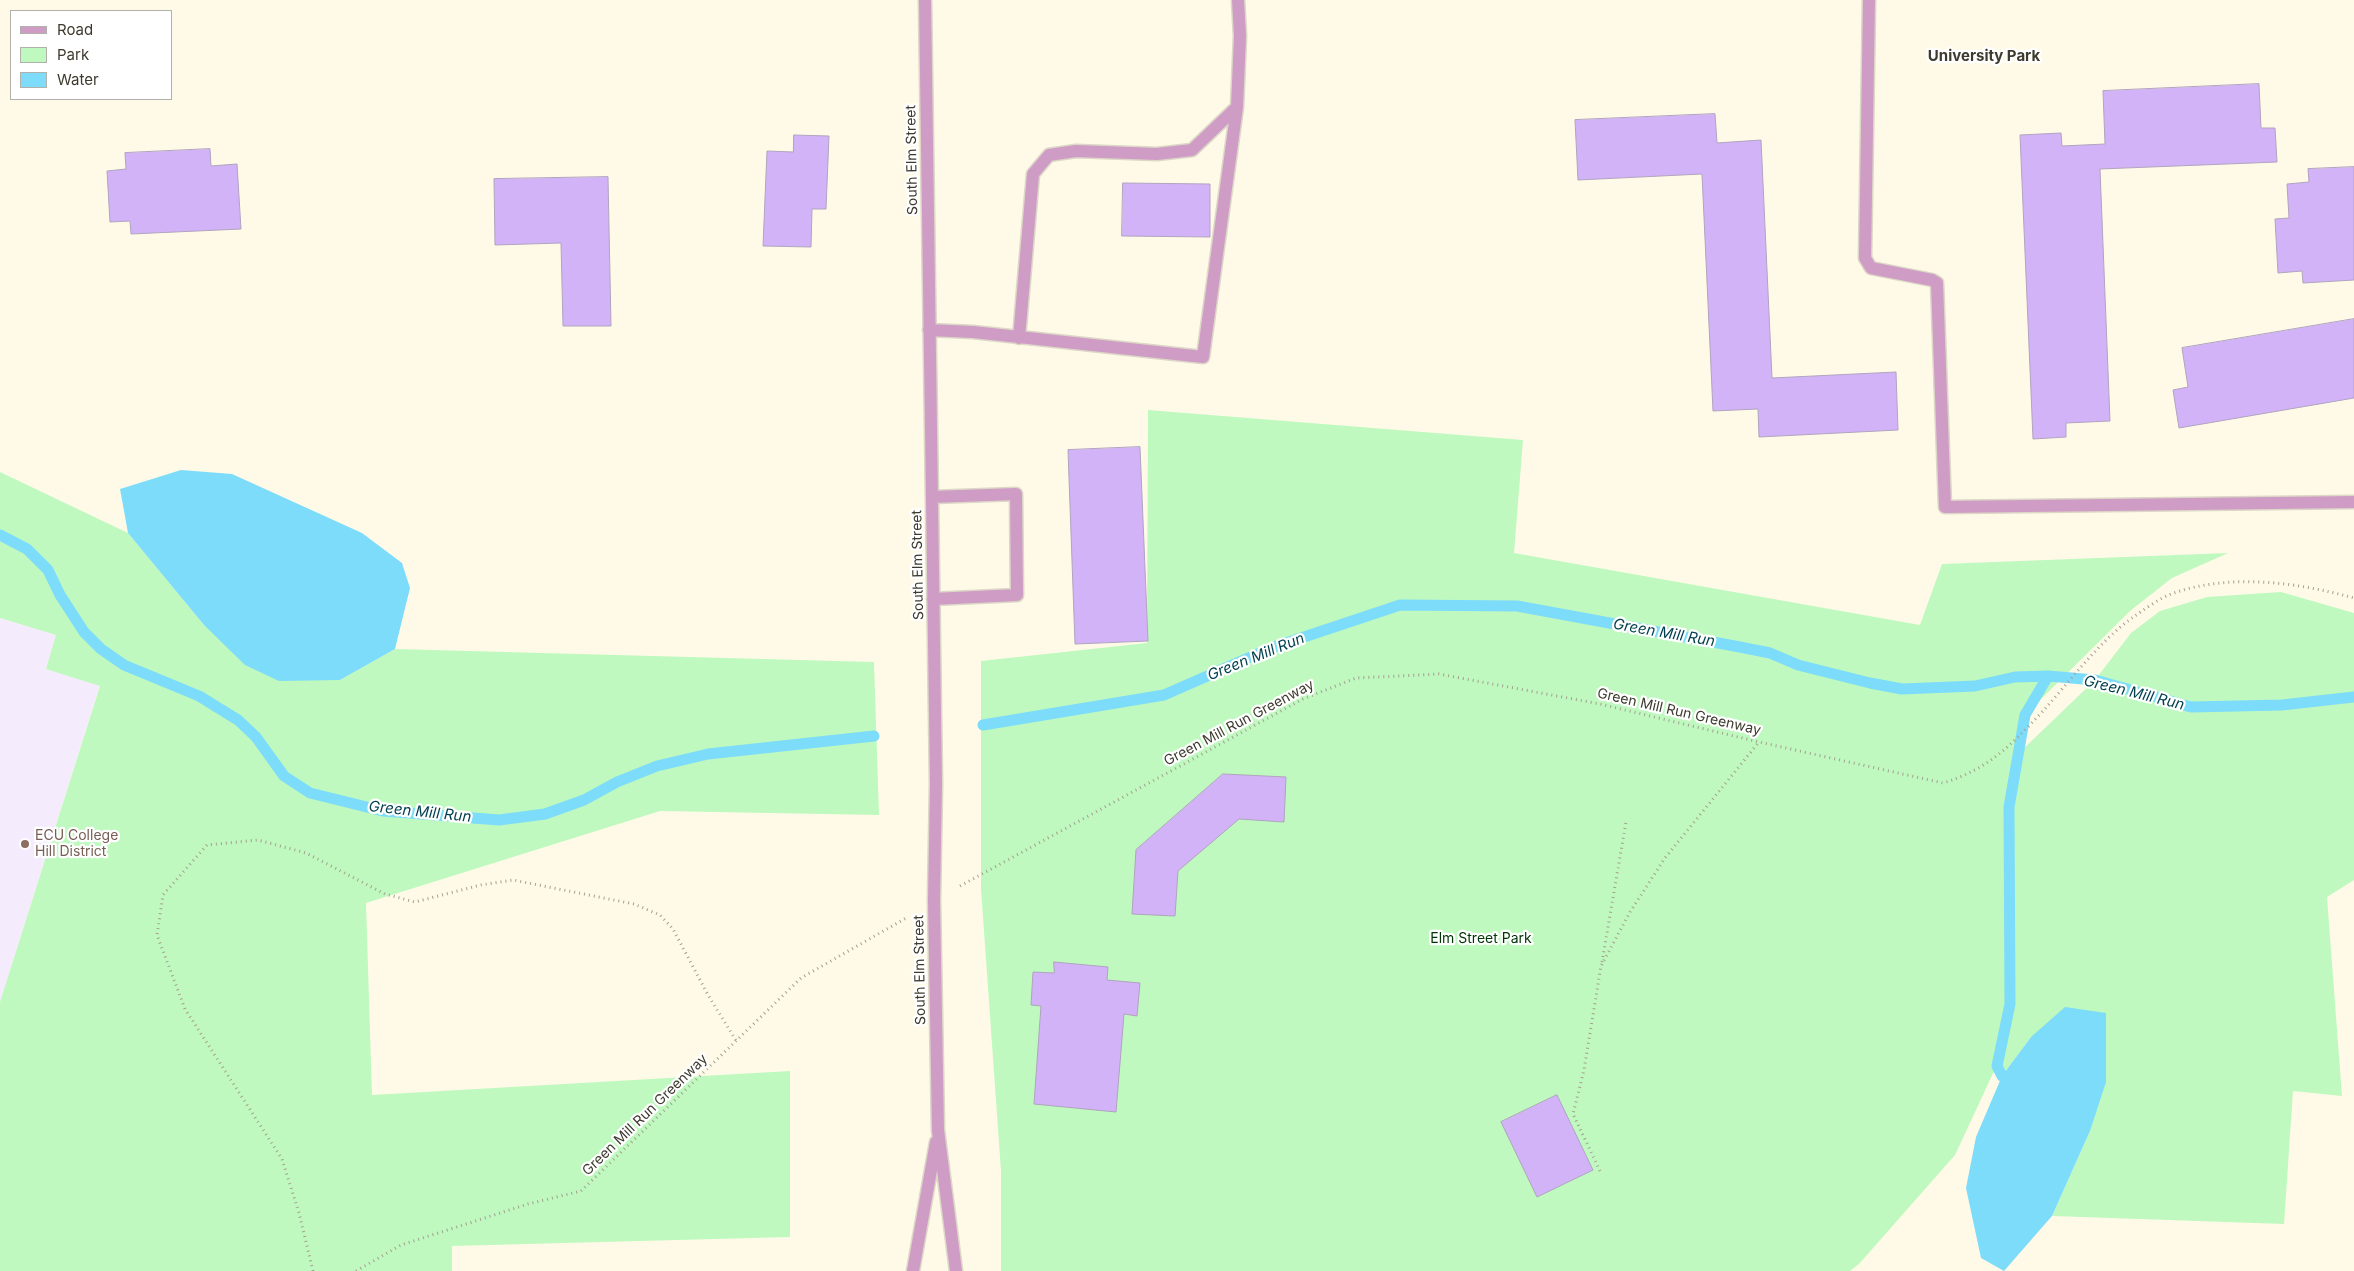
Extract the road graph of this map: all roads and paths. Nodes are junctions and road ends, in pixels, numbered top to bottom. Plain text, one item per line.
1 (925, 0) edge
2 (1238, 0) edge
3 (1870, 0) edge
4 (1237, 107) junction
5 (930, 330) junction
6 (1019, 338) junction
7 (932, 497) junction
8 (2354, 502) edge
9 (2354, 598) edge
10 (933, 599) junction
11 (1759, 742) junction
12 (1626, 822) dead end
13 (972, 879) dead end
14 (890, 928) dead end
15 (1601, 966) junction
16 (737, 1042) junction
17 (938, 1130) junction
18 (1600, 1171) dead end
19 (313, 1271) edge
20 (356, 1271) edge
21 (913, 1271) edge
22 (956, 1271) edge

1 - 5 street, South Elm Street
2 - 4 street
3 - 8 street
4 - 6 street
4 - 6 street
5 - 6 street
5 - 7 street, South Elm Street
7 - 10 street, South Elm Street
7 - 10 street
9 - 11 path, Green Mill Run Greenway
10 - 17 street, South Elm Street
11 - 13 path, Green Mill Run Greenway
11 - 15 path
12 - 15 path
14 - 16 path, Green Mill Run Greenway
15 - 18 path
16 - 19 path
16 - 20 path, Green Mill Run Greenway
17 - 21 street, South Elm Street
17 - 22 street, South Elm Street

